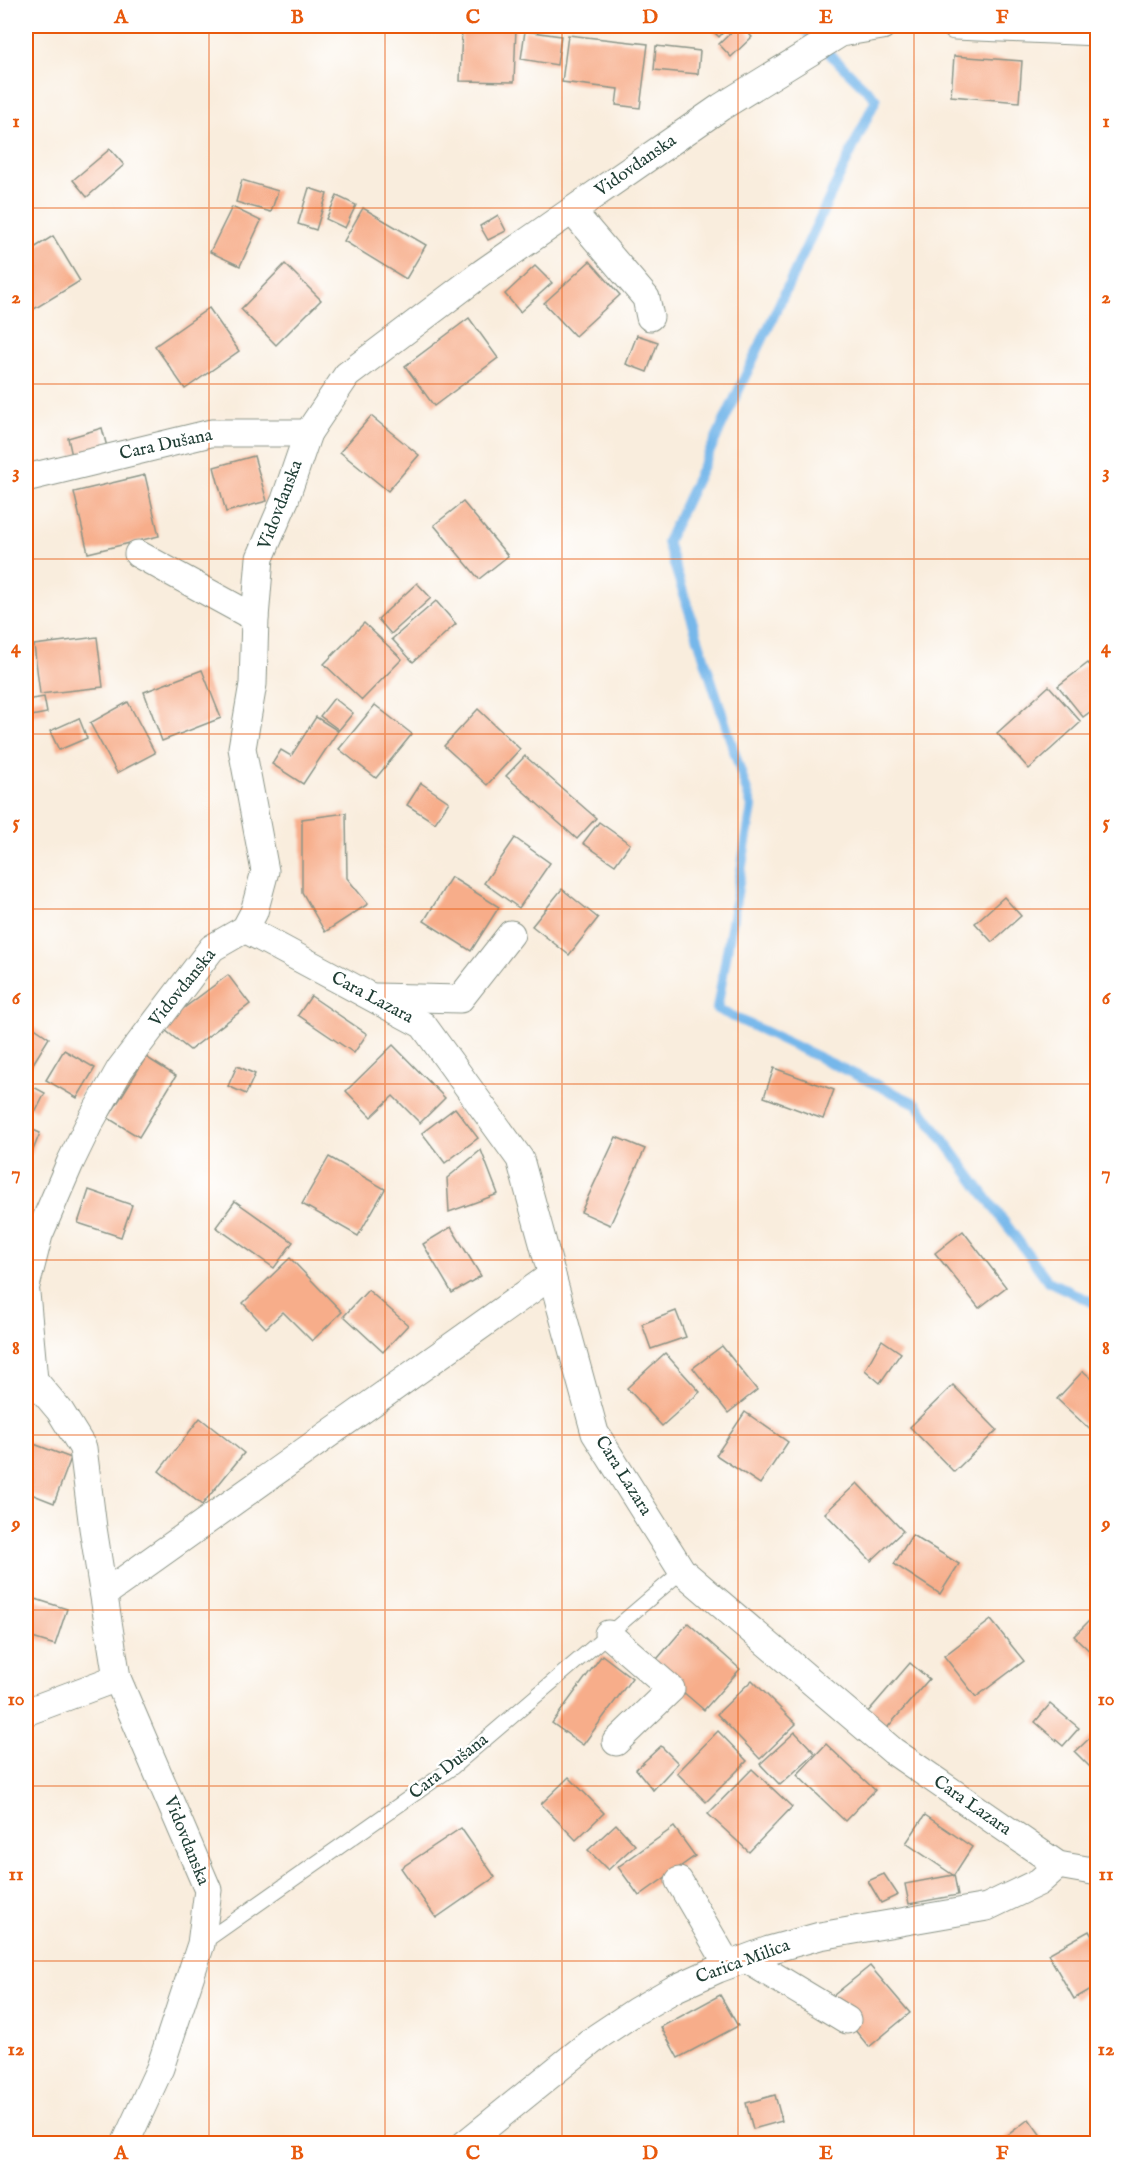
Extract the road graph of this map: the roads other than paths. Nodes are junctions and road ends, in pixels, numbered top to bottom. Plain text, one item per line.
1 (877, 26) edge
2 (955, 26) edge
3 (1098, 32) edge
4 (572, 210) junction
5 (650, 317) dead end
6 (308, 433) junction
7 (26, 478) edge
8 (138, 554) dead end
9 (255, 618) junction
10 (245, 930) junction
11 (511, 934) dead end
12 (369, 996) junction
13 (30, 1247) edge
14 (552, 1275) junction
15 (26, 1286) edge
16 (26, 1293) edge
17 (30, 1380) edge
18 (682, 1570) junction
19 (104, 1594) junction
20 (608, 1634) junction
21 (117, 1678) junction
22 (26, 1713) edge
23 (616, 1742) dead end
24 (1058, 1865) junction
25 (1098, 1872) edge
26 (679, 1881) dead end
27 (201, 1944) junction
28 (737, 1962) junction
29 (847, 2020) dead end
30 (125, 2144) edge
31 (465, 2144) edge

1 - 4 street, Vidovdanska
2 - 3 street
4 - 5 street
4 - 6 street, Vidovdanska
6 - 7 street, Cara Dušana
6 - 9 street, Vidovdanska
8 - 9 street
9 - 10 street, Vidovdanska
10 - 12 street, Cara Lazara
10 - 13 street, Vidovdanska
11 - 12 street
12 - 14 street, Cara Lazara
13 - 15 street, Vidovdanska
14 - 18 street, Cara Lazara
14 - 19 street
16 - 17 street, Vidovdanska
17 - 19 street, Vidovdanska
18 - 20 lane, Cara Dušana
18 - 24 street, Cara Lazara
19 - 21 street, Vidovdanska
20 - 23 street
20 - 27 lane, Cara Dušana
21 - 22 street
21 - 27 street, Vidovdanska
24 - 25 street, Cara Lazara
24 - 28 street, Carica Milica
26 - 28 street
27 - 30 street, Vidovdanska
28 - 29 street
28 - 31 street, Carica Milica

